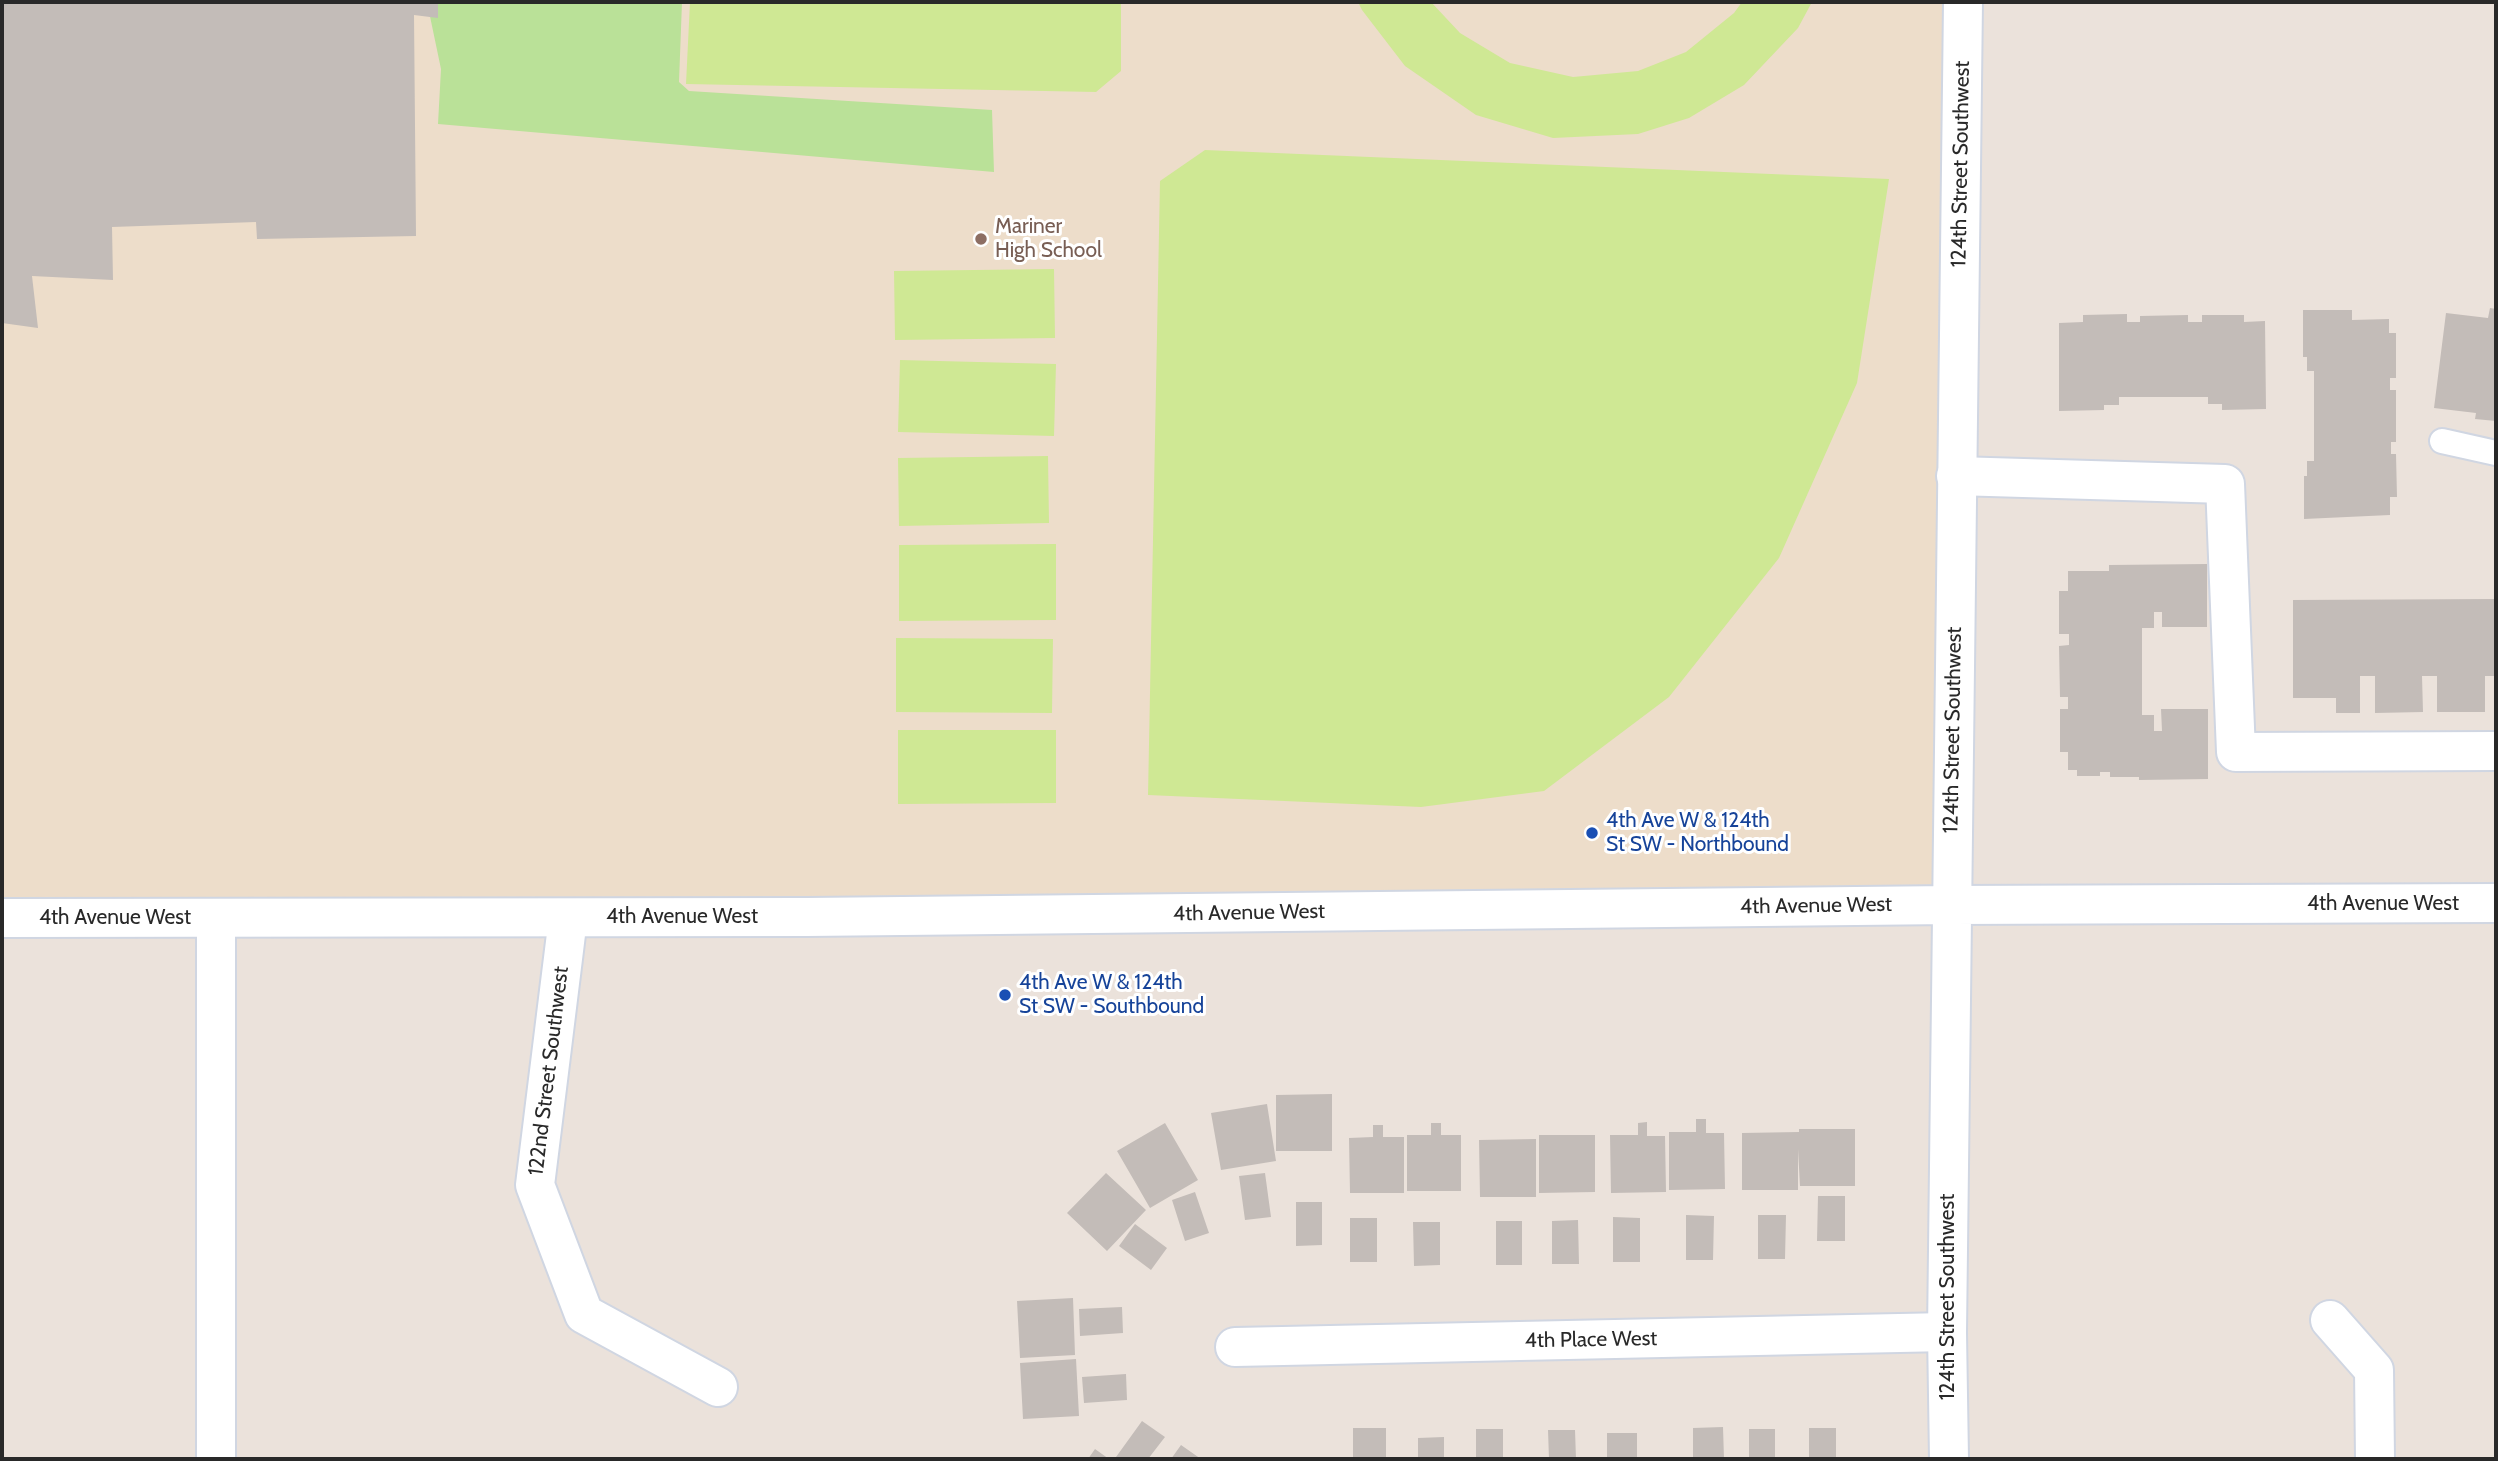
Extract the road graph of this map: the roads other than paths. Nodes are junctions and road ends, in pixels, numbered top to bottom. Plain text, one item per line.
1 (1963, 2) edge
2 (2442, 441) dead end
3 (2496, 453) edge
4 (1956, 476) junction
5 (2496, 751) edge
6 (2496, 903) edge
7 (1951, 905) junction
8 (2, 918) edge
9 (216, 918) junction
10 (568, 918) junction
11 (2330, 1321) dead end
12 (1947, 1332) junction
13 (1235, 1347) dead end
14 (718, 1387) dead end
15 (216, 1459) edge
16 (1949, 1459) edge
17 (2375, 1459) edge

1 - 4 street, 124th Street Southwest
2 - 3 lane
4 - 5 street
4 - 7 street, 124th Street Southwest
6 - 7 street, 4th Avenue West
7 - 10 street, 4th Avenue West
7 - 12 street, 124th Street Southwest
8 - 9 street, 4th Avenue West
9 - 10 street, 4th Avenue West
9 - 15 street
10 - 14 street, 122nd Street Southwest
11 - 17 street
12 - 13 street, 4th Place West
12 - 16 street, 124th Street Southwest

